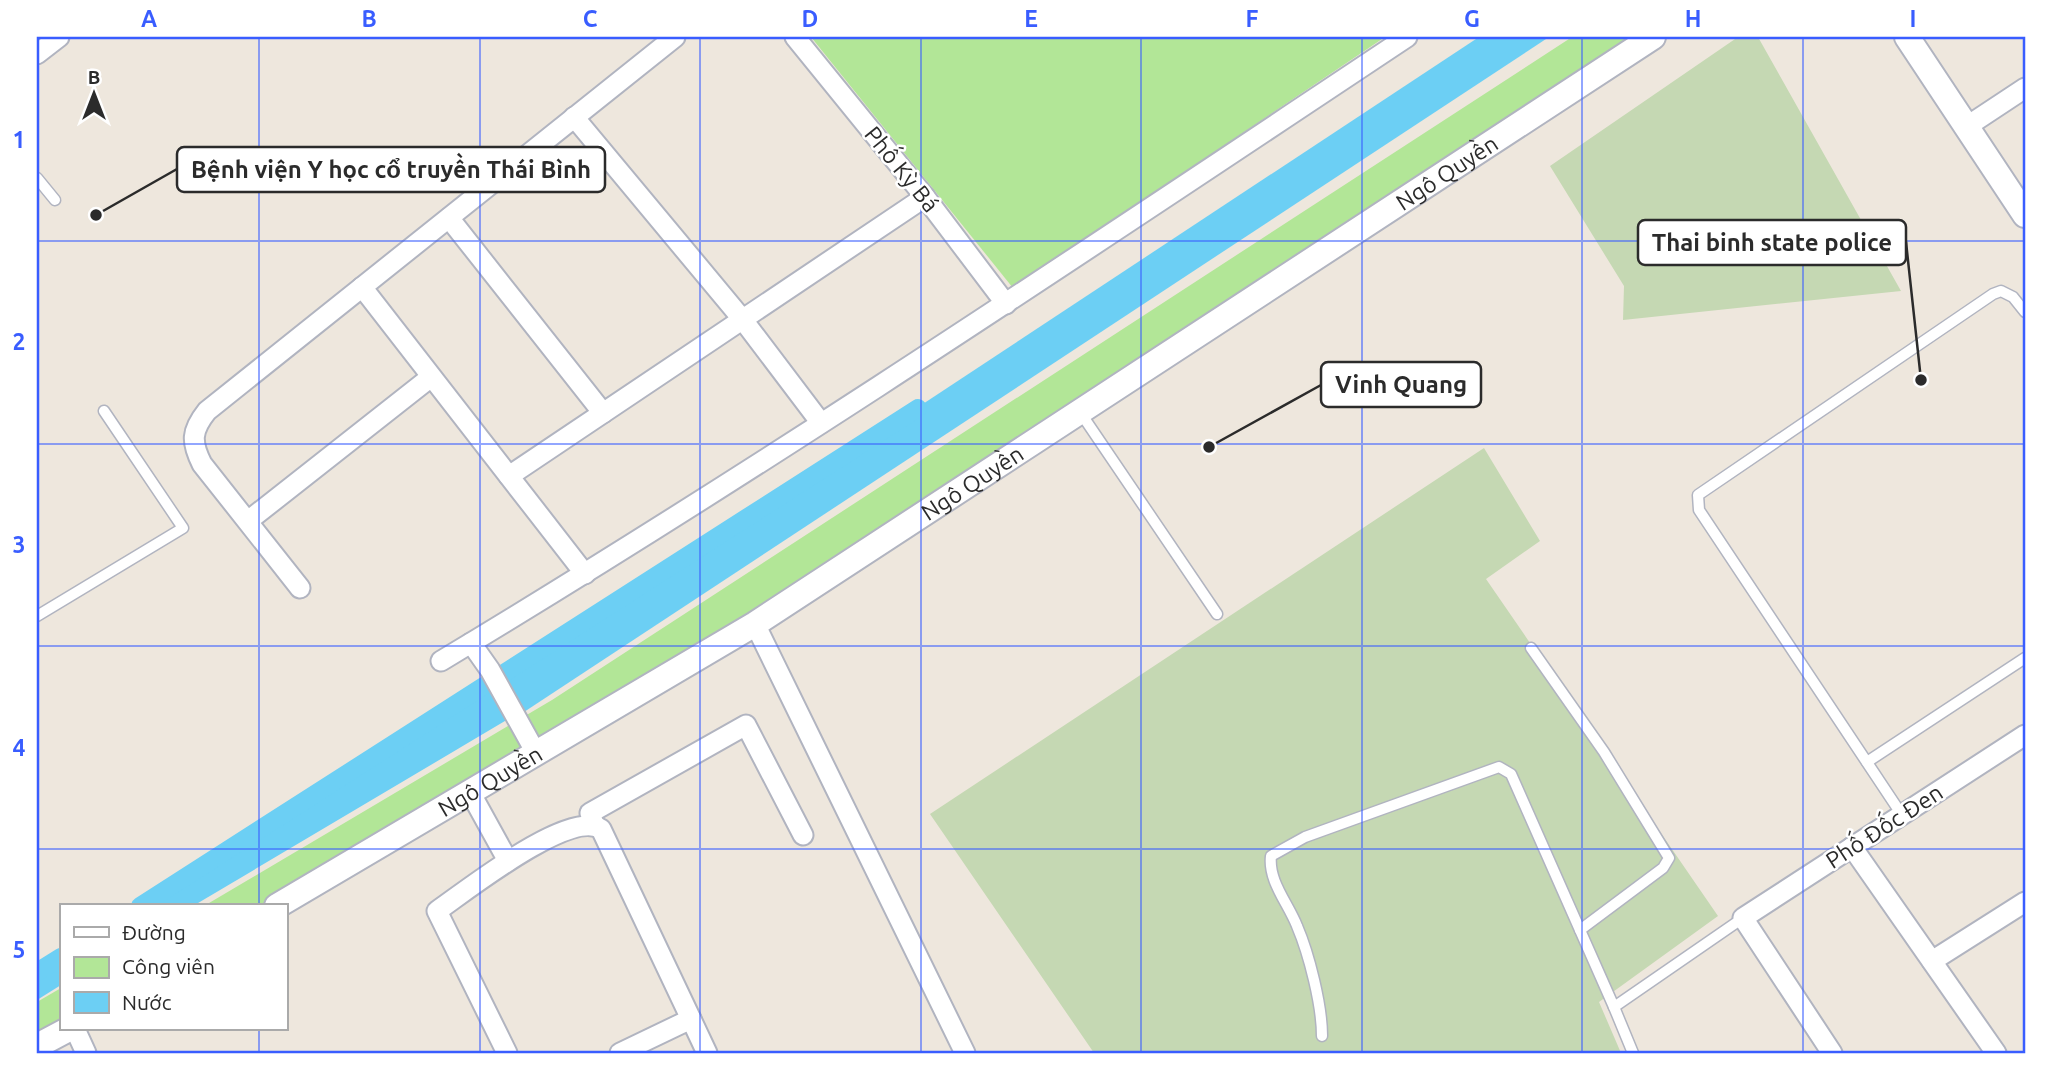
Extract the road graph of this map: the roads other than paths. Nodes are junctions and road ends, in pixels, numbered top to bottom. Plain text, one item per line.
1 (59, 37) edge
2 (675, 37) edge
3 (795, 37) edge
4 (1407, 37) edge
5 (1653, 37) edge
6 (1907, 37) edge
7 (37, 54) edge
8 (2025, 88) edge
9 (575, 117) junction
10 (1966, 127) junction
11 (37, 178) edge
12 (925, 197) junction
13 (55, 200) dead end
14 (2025, 215) edge
15 (449, 218) junction
16 (362, 287) junction
17 (1006, 304) junction
18 (2025, 312) edge
19 (743, 320) junction
20 (431, 377) junction
21 (104, 411) dead end
22 (1080, 412) junction
23 (603, 413) junction
24 (821, 423) junction
25 (509, 476) junction
26 (248, 522) junction
27 (585, 574) junction
28 (300, 588) dead end
29 (1217, 614) dead end
30 (37, 616) edge
31 (755, 624) junction
32 (471, 643) junction
33 (1531, 648) dead end
34 (2025, 658) edge
35 (441, 661) dead end
36 (2025, 735) edge
37 (536, 753) junction
38 (1867, 762) junction
39 (470, 792) junction
40 (1902, 815) junction
41 (594, 824) junction
42 (803, 835) dead end
43 (1852, 847) junction
44 (508, 860) junction
45 (2025, 902) edge
46 (280, 904) edge
47 (1743, 918) junction
48 (1580, 930) junction
49 (1932, 961) junction
50 (1614, 1007) junction
51 (691, 1018) junction
52 (67, 1030) edge
53 (75, 1030) edge
54 (1322, 1036) dead end
55 (37, 1046) edge
56 (86, 1053) edge
57 (507, 1053) edge
58 (620, 1053) edge
59 (707, 1053) edge
60 (965, 1053) edge
61 (1633, 1053) edge
62 (1832, 1053) edge
63 (1996, 1053) edge

1 - 7 street
2 - 9 street
3 - 12 street, Phố Kỳ Bá
4 - 17 street
5 - 22 street, Ngô Quyền
6 - 10 street
8 - 10 street
9 - 15 street
9 - 19 street
10 - 14 street
11 - 13 lane
12 - 17 street, Phố Kỳ Bá
12 - 19 street
15 - 16 street
15 - 23 street
16 - 20 street
16 - 26 street
17 - 24 street
18 - 38 lane
19 - 23 street
19 - 24 street
20 - 25 street
20 - 26 street
21 - 30 lane
22 - 29 lane
22 - 31 street, Ngô Quyền
23 - 25 street
24 - 27 street
25 - 27 street
26 - 28 street
27 - 32 street
31 - 37 street, Ngô Quyền
31 - 60 street
32 - 35 street
32 - 37 street
33 - 48 lane
34 - 38 lane
36 - 40 street, Phố Đốc Đen
37 - 39 street, Ngô Quyền
38 - 40 lane
39 - 44 street
39 - 46 street, Ngô Quyền
40 - 43 street, Phố Đốc Đen
41 - 42 street
41 - 44 street
41 - 51 street
43 - 47 street, Phố Đốc Đen
43 - 49 street
44 - 57 street
45 - 49 street
47 - 50 lane
47 - 62 street
48 - 50 lane
48 - 54 lane
49 - 63 street
50 - 61 lane
51 - 58 street
51 - 59 street
52 - 55 street
53 - 56 street

